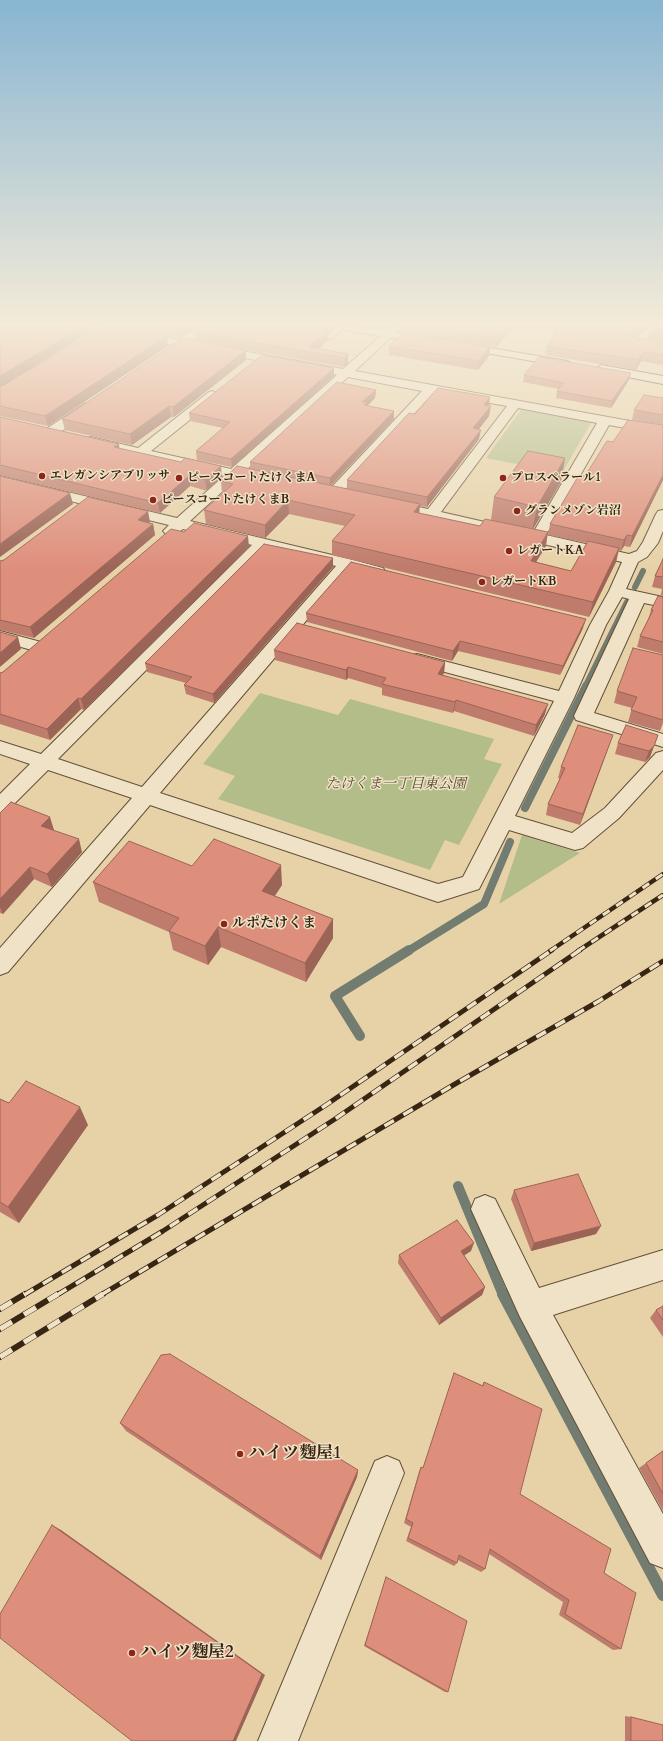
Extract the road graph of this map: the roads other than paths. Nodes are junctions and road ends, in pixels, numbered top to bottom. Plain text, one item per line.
1 (87, 407) edge
2 (197, 407) edge
3 (310, 407) edge
4 (413, 407) edge
5 (513, 407) edge
6 (533, 407) edge
7 (604, 420) junction
8 (36, 429) edge
9 (663, 431) edge
10 (50, 432) junction
11 (66, 435) edge
12 (81, 438) edge
13 (141, 452) junction
14 (235, 474) junction
15 (269, 479) edge
16 (7, 481) edge
17 (320, 490) edge
18 (0, 493) edge
19 (334, 493) junction
20 (349, 496) edge
21 (87, 501) junction
22 (379, 503) edge
23 (75, 511) edge
24 (432, 514) junction
25 (663, 514) edge
26 (180, 524) junction
27 (538, 537) junction
28 (162, 539) edge
29 (262, 544) junction
30 (656, 545) edge
31 (631, 559) junction
32 (347, 563) junction
33 (393, 574) edge
34 (617, 591) junction
35 (639, 596) junction
36 (663, 602) edge
37 (0, 636) edge
38 (35, 646) edge
39 (400, 654) edge
40 (565, 698) junction
41 (663, 741) edge
42 (0, 747) edge
43 (663, 758) edge
44 (44, 762) junction
45 (146, 796) junction
46 (0, 806) edge
47 (504, 820) junction
48 (0, 966) edge
49 (485, 1209) dead end
50 (663, 1265) edge
51 (531, 1306) junction
52 (387, 1473) dead end
53 (663, 1550) edge
54 (278, 1741) edge

1 - 10 street
2 - 13 street
3 - 14 street
4 - 19 street
5 - 24 street
6 - 7 street
7 - 9 street
7 - 27 street
8 - 10 street
10 - 11 street
12 - 13 street
13 - 14 street
14 - 15 street
14 - 26 street
16 - 18 street
16 - 21 street
17 - 19 street
19 - 20 street
21 - 23 street
21 - 26 street
22 - 24 street
24 - 27 street
25 - 30 street
26 - 28 street
26 - 29 street
27 - 31 street
29 - 32 street
29 - 44 street
30 - 31 street
31 - 34 street
32 - 33 street
32 - 45 street
34 - 35 street
34 - 40 street
35 - 36 street
35 - 41 street
37 - 38 street
39 - 40 street
40 - 47 street
42 - 44 street
43 - 47 street
44 - 45 street
44 - 46 street
45 - 47 street
45 - 48 street
49 - 51 street
50 - 51 street
51 - 53 street
52 - 54 street

